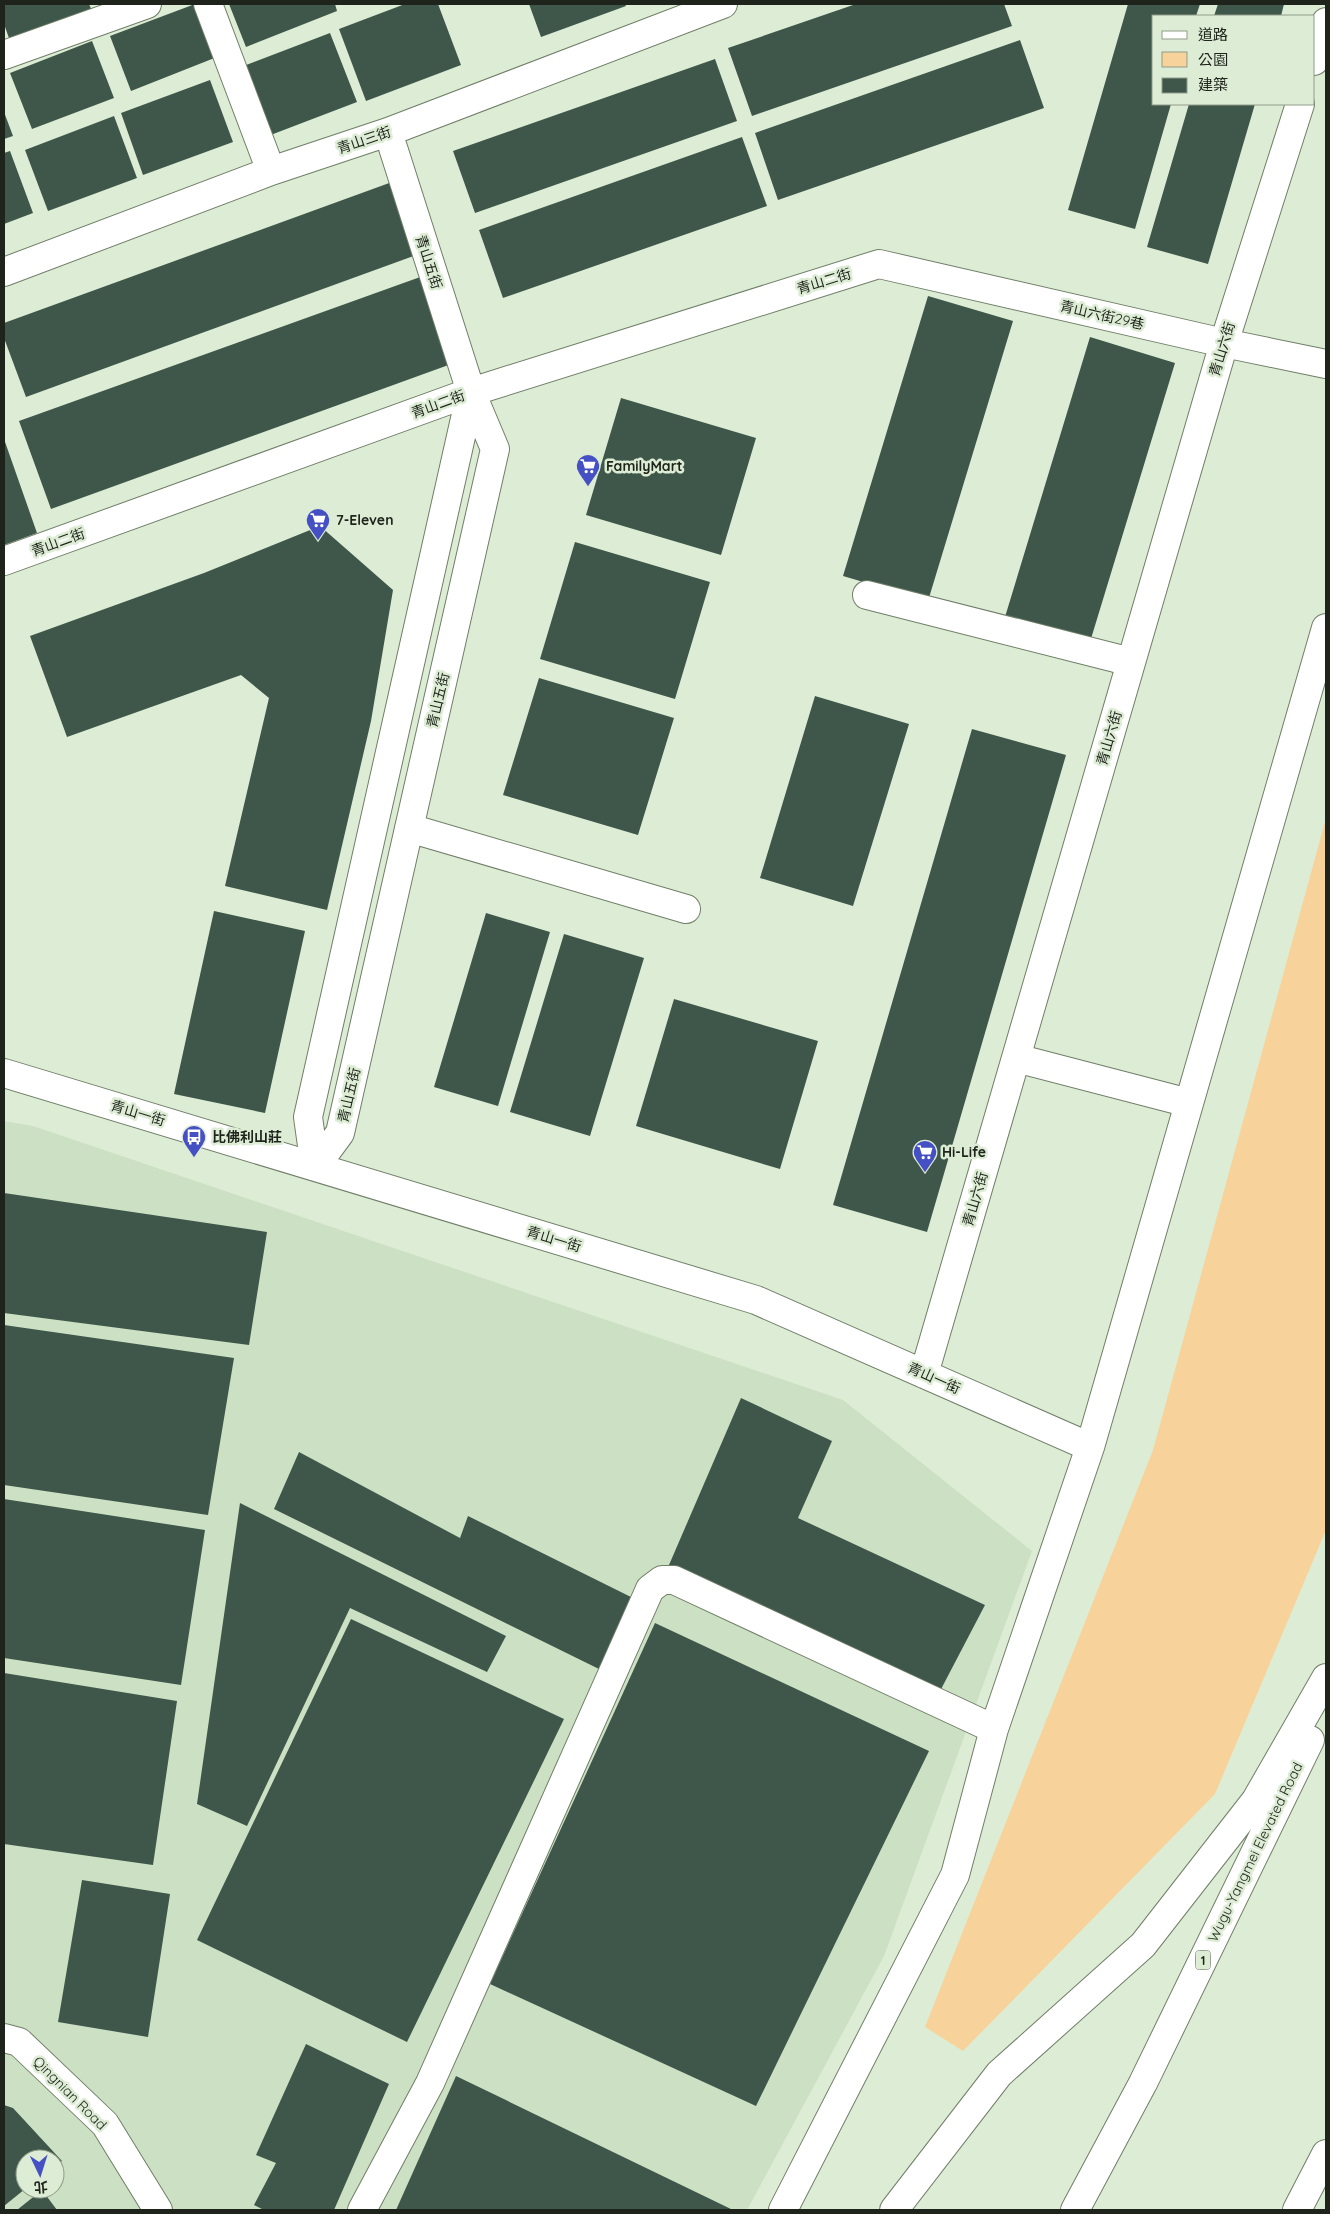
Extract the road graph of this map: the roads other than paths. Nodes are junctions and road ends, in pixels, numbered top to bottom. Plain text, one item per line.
1 (148, 4) edge
2 (208, 4) edge
3 (723, 4) edge
4 (1326, 22) edge
5 (4, 55) edge
6 (1315, 58) edge
7 (1300, 105) edge
8 (388, 132) junction
9 (271, 171) junction
10 (879, 264) joint
11 (4, 272) edge
12 (1224, 343) junction
13 (1326, 364) edge
14 (471, 392) junction
15 (4, 561) edge
16 (866, 595) dead end
17 (1326, 628) edge
18 (1131, 662) junction
19 (410, 828) junction
20 (686, 909) dead end
21 (1016, 1058) junction
22 (4, 1073) edge
23 (1189, 1103) junction
24 (315, 1167) junction
25 (924, 1374) junction
26 (1090, 1447) junction
27 (1326, 1678) edge
28 (1326, 1707) edge
29 (994, 1730) junction
30 (4, 2038) edge
31 (1326, 2154) edge
32 (158, 2210) edge
33 (362, 2210) edge
34 (783, 2210) edge
35 (894, 2210) edge
36 (1075, 2210) edge
37 (1297, 2210) edge

1 - 5 main road
2 - 9 main road
3 - 8 main road, 青山三街
4 - 6 main road
7 - 12 main road, 青山六街
8 - 9 main road, 青山三街
8 - 14 main road, 青山五街
9 - 11 main road, 青山三街
10 - 12 main road, 青山六街29巷
10 - 14 main road, 青山二街
12 - 13 main road, 青山六街29巷
12 - 18 main road, 青山六街
14 - 15 main road, 青山二街
14 - 19 main road, 青山五街
14 - 24 main road
16 - 18 main road
17 - 23 main road
18 - 21 main road, 青山六街
19 - 20 main road
19 - 24 main road, 青山五街
21 - 23 main road
21 - 25 main road, 青山六街
22 - 24 main road, 青山一街
23 - 26 main road
24 - 25 main road, 青山一街
25 - 26 main road, 青山一街
26 - 29 main road
27 - 35 main road
28 - 36 main road, Wugu-Yangmei Elevated Road / 1
29 - 33 main road
29 - 34 main road
30 - 32 main road, Qingnian Road
31 - 37 main road

